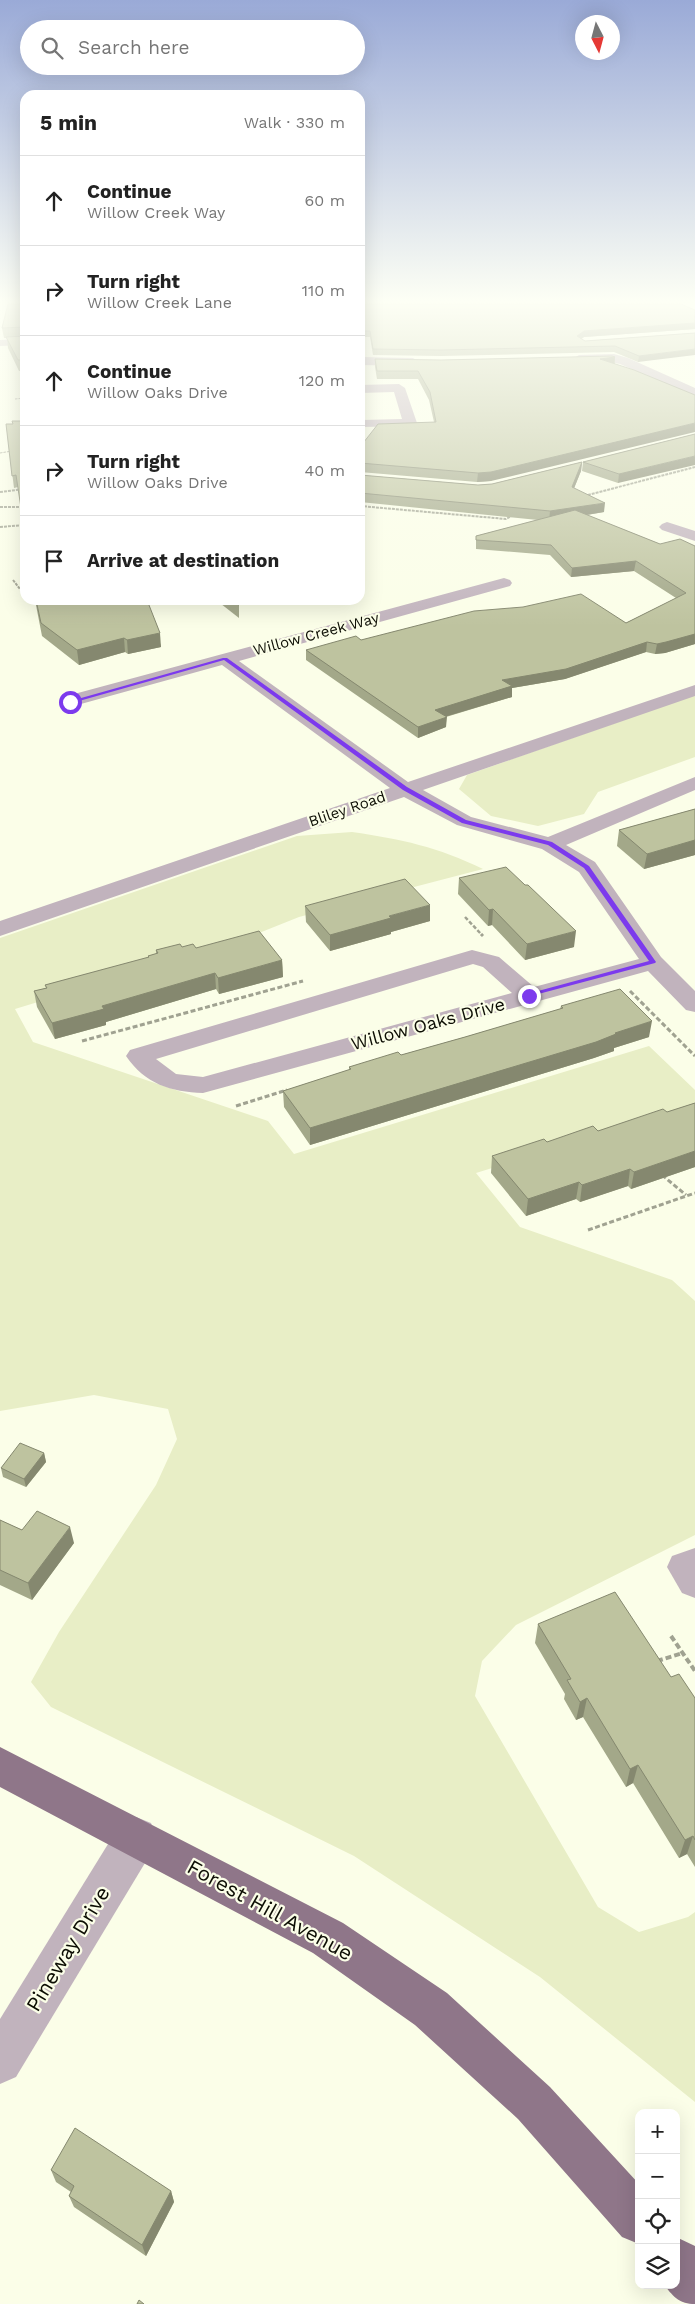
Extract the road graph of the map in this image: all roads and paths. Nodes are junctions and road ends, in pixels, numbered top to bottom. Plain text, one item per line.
1 (406, 412) edge
2 (365, 424) edge
3 (17, 451) edge
4 (0, 453) edge
5 (695, 467) edge
6 (650, 473) edge
7 (658, 476) junction
8 (20, 489) edge
9 (0, 492) edge
10 (580, 497) edge
11 (365, 506) edge
12 (20, 507) edge
13 (0, 508) edge
14 (519, 513) edge
15 (20, 525) edge
16 (0, 527) edge
17 (667, 527) dead end
18 (695, 536) edge
19 (14, 580) dead end
20 (504, 583) dead end
21 (20, 589) dead end
22 (225, 659) junction
23 (695, 690) edge
24 (70, 702) dead end
25 (695, 783) edge
26 (405, 789) junction
27 (550, 844) junction
28 (0, 929) edge
29 (479, 933) dead end
30 (470, 935) dead end
31 (653, 962) junction
32 (309, 979) dead end
33 (628, 989) dead end
34 (529, 996) junction
35 (695, 1005) edge
36 (82, 1041) dead end
37 (695, 1056) edge
38 (293, 1088) edge
39 (236, 1106) dead end
40 (662, 1174) edge
41 (695, 1193) edge
42 (686, 1196) junction
43 (588, 1230) dead end
44 (695, 1562) edge
45 (695, 1582) edge
46 (671, 1636) dead end
47 (683, 1653) junction
48 (648, 1664) edge
49 (695, 1671) edge
50 (0, 1766) edge
51 (136, 1838) junction
52 (0, 2061) edge
53 (635, 2216) edge
54 (680, 2266) edge
55 (695, 2283) edge

1 - 2 street
3 - 4 path
5 - 7 path
6 - 7 path
7 - 10 path
8 - 9 path
11 - 14 path
12 - 13 path
15 - 16 path
17 - 18 street
19 - 21 path
20 - 22 street, Willow Creek Way
22 - 24 street, Willow Creek Way
22 - 26 street
23 - 26 street, Bliley Road
25 - 27 street
26 - 27 street
26 - 28 street, Bliley Road
27 - 31 street
29 - 30 path
31 - 34 street, Willow Oaks Drive
31 - 35 street
32 - 36 path
33 - 37 path
34 - 34 street, Willow Oaks Drive
38 - 39 path
40 - 42 path
41 - 42 path
42 - 43 path
44 - 45 street
46 - 47 path
47 - 48 path
47 - 49 path
50 - 51 main road, Forest Hill Avenue
51 - 52 street, Pineway Drive
51 - 53 main road, Forest Hill Avenue
54 - 55 main road

